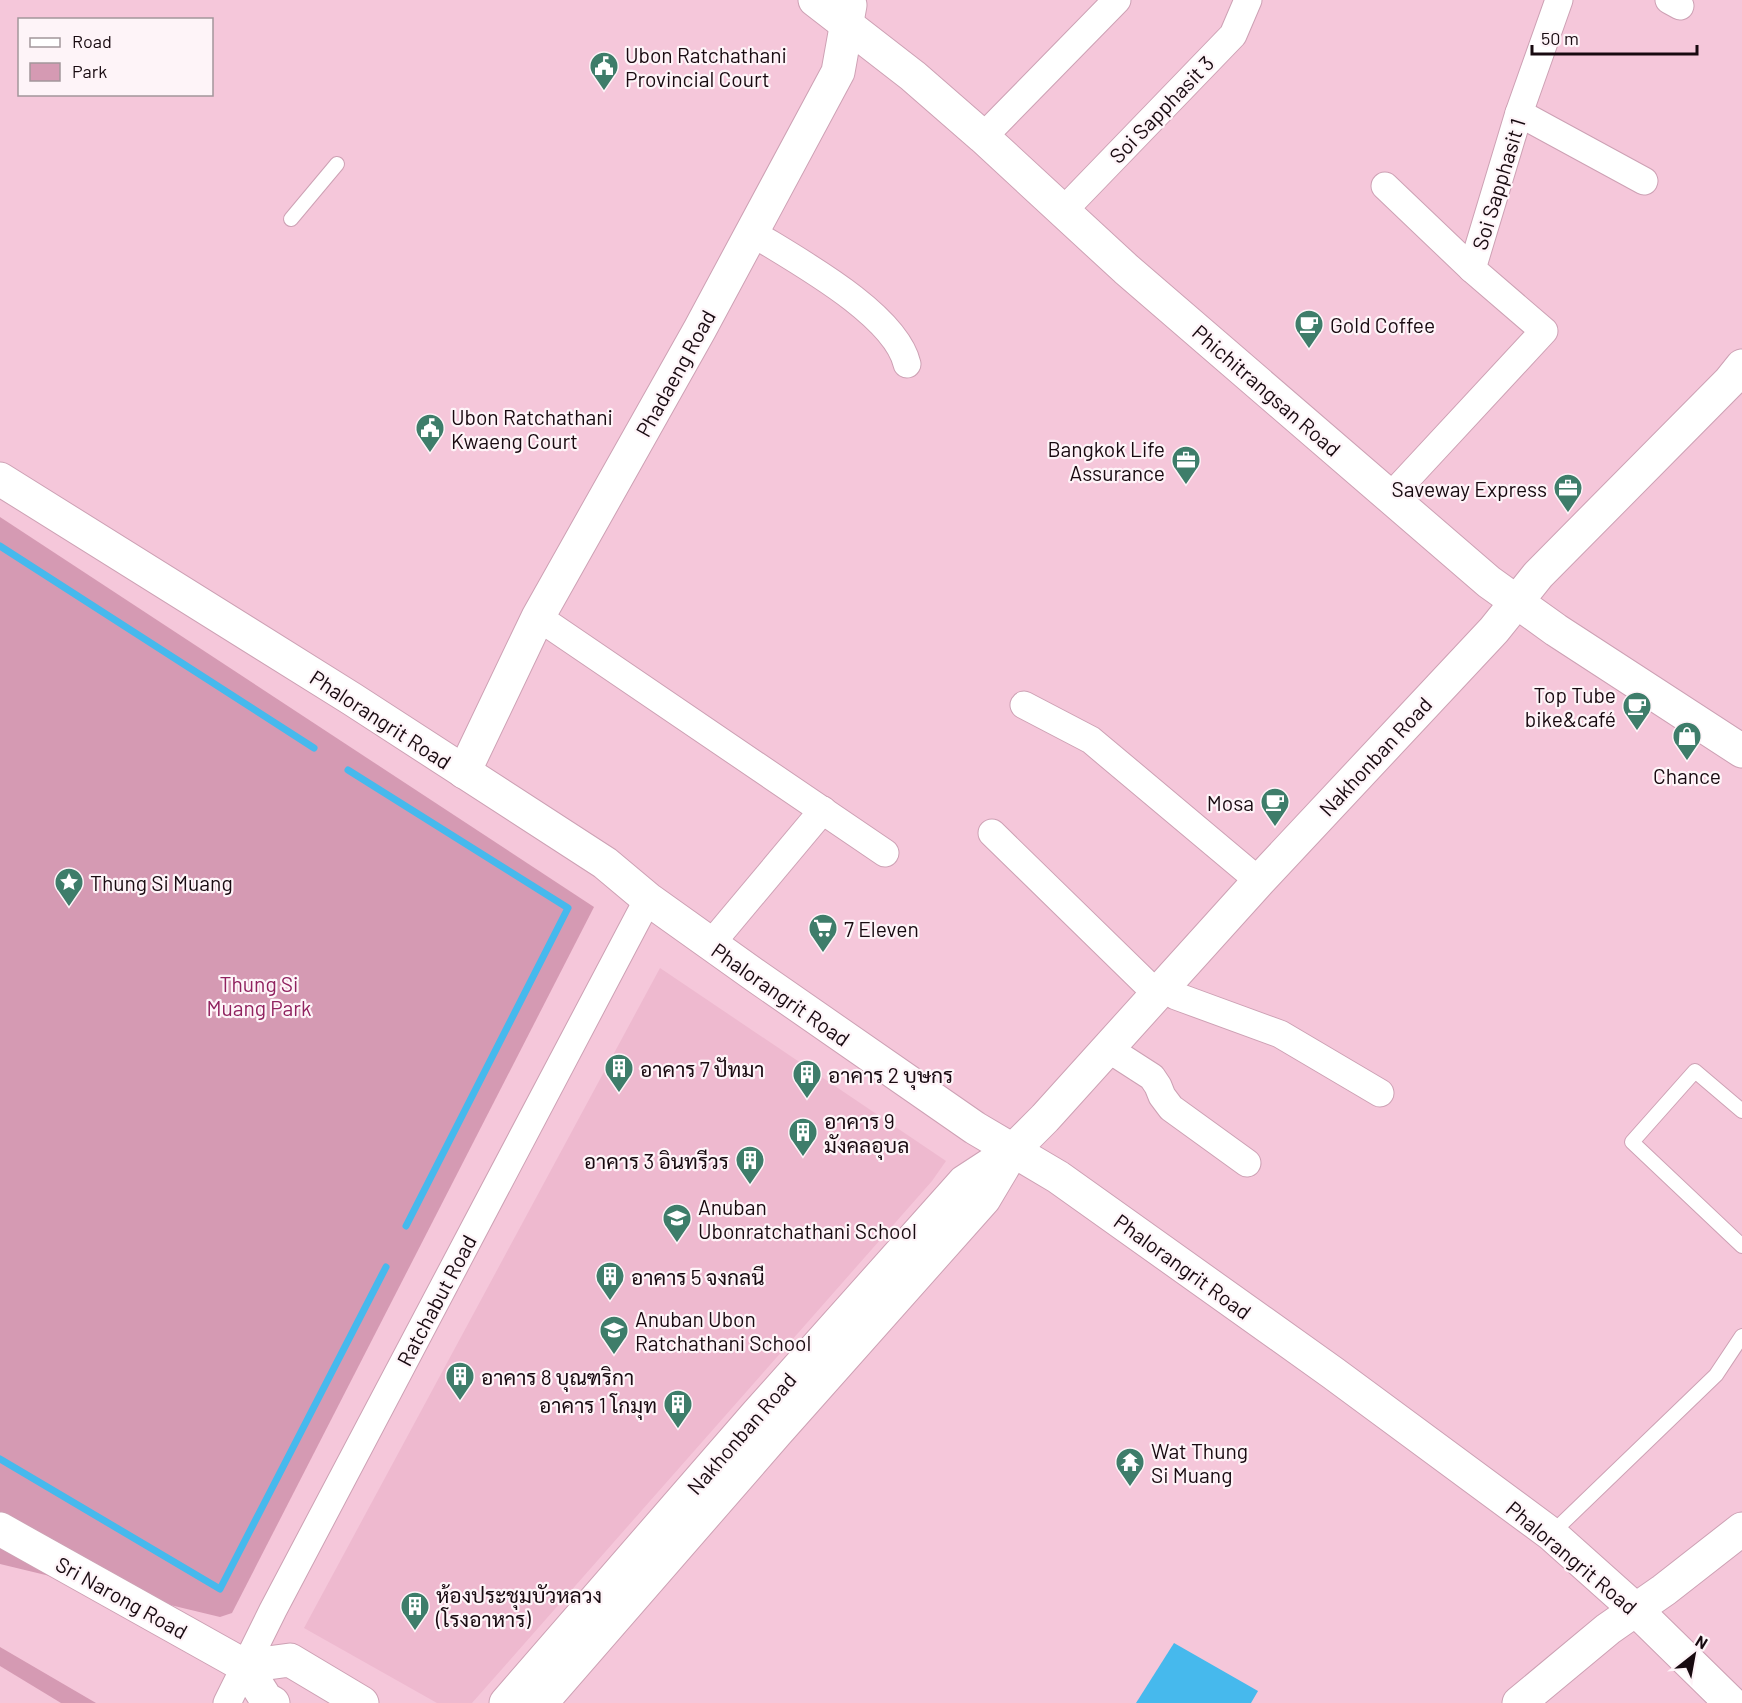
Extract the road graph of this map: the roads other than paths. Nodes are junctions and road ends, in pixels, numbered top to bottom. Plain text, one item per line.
1 (815, 0) edge
2 (1117, 0) edge
3 (1248, 0) edge
4 (1559, 0) edge
5 (848, 12) edge
6 (1519, 113) junction
7 (983, 137) junction
8 (337, 164) dead end
9 (1644, 181) dead end
10 (1385, 186) dead end
11 (1063, 211) junction
12 (291, 219) dead end
13 (751, 232) junction
14 (1472, 269) junction
15 (907, 364) dead end
16 (1742, 366) edge
17 (0, 479) edge
18 (1390, 497) junction
19 (1516, 602) junction
20 (538, 616) junction
21 (1024, 705) dead end
22 (1742, 751) edge
23 (464, 772) junction
24 (823, 810) junction
25 (992, 834) dead end
26 (885, 853) dead end
27 (1259, 881) junction
28 (648, 899) junction
29 (710, 945) junction
30 (1161, 991) junction
31 (1107, 1048) junction
32 (1380, 1093) dead end
33 (1742, 1110) edge
34 (1013, 1150) junction
35 (1247, 1163) dead end
36 (1742, 1246) edge
37 (1742, 1336) edge
38 (766, 1423) junction
39 (0, 1529) edge
40 (1742, 1529) edge
41 (1551, 1534) junction
42 (1635, 1609) junction
43 (245, 1666) junction
44 (226, 1703) edge
45 (273, 1703) edge
46 (362, 1703) edge
47 (506, 1703) edge
48 (541, 1703) edge
49 (1519, 1703) edge
50 (1731, 1703) edge

1 - 5 street, Phichitrangsan Road
2 - 7 street
3 - 11 street, Soi Sapphasit 3
4 - 6 street, Soi Sapphasit 1
5 - 7 street, Phichitrangsan Road
5 - 13 street, Phadaeng Road
6 - 9 street
6 - 14 street, Soi Sapphasit 1
7 - 11 street, Phichitrangsan Road
8 - 12 lane
10 - 14 street
11 - 18 street, Phichitrangsan Road
13 - 15 street
13 - 20 street, Phadaeng Road
14 - 18 street, Soi Sapphasit 1
16 - 19 street, Nakhonban Road
17 - 23 street, Phalorangrit Road
18 - 19 street, Phichitrangsan Road
19 - 22 street, Phichitrangsan Road
19 - 27 street, Nakhonban Road
20 - 23 street, Phadaeng Road
20 - 24 street
21 - 27 street
23 - 28 street, Phalorangrit Road
24 - 26 street
24 - 29 street
25 - 30 street
27 - 30 street, Nakhonban Road
28 - 29 street, Phalorangrit Road
28 - 43 street, Ratchabut Road
29 - 34 street, Phalorangrit Road
30 - 31 street, Nakhonban Road
30 - 32 street
31 - 34 street, Nakhonban Road
31 - 35 street
33 - 36 lane
34 - 38 street, Nakhonban Road
34 - 41 street, Phalorangrit Road
37 - 41 lane
38 - 47 street, Nakhonban Road
38 - 48 street, Nakhonban Road
39 - 43 street, Sri Narong Road
40 - 42 street
41 - 42 street, Phalorangrit Road
42 - 49 street
42 - 50 street, Phalorangrit Road
43 - 44 street, Ratchabut Road
43 - 45 street, Sri Narong Road
43 - 46 street

